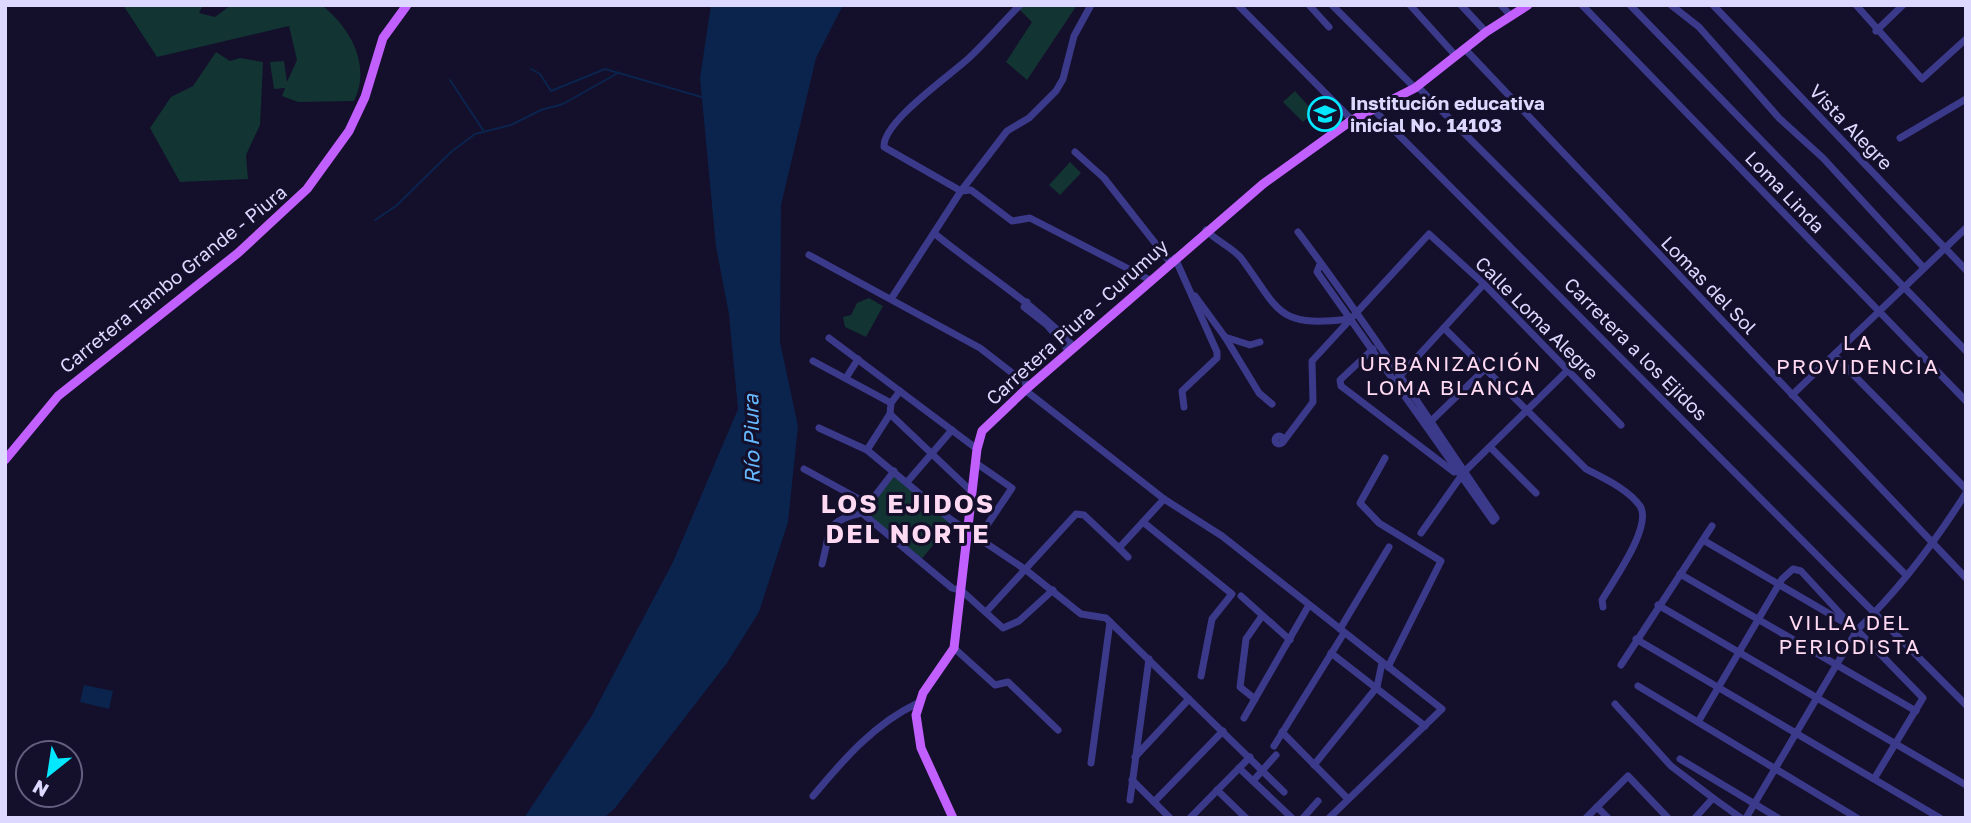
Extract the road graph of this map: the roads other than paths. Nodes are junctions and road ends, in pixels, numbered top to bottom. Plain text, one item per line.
1 (407, 5) edge
2 (1020, 5) edge
3 (1091, 5) edge
4 (1238, 5) edge
5 (1309, 5) edge
6 (1332, 5) edge
7 (1410, 5) edge
8 (1461, 5) edge
9 (1501, 5) edge
10 (1528, 5) edge
11 (1582, 5) edge
12 (1629, 5) edge
13 (1671, 5) edge
14 (1713, 5) edge
15 (1856, 5) edge
16 (1903, 5) edge
17 (1510, 15) junction
18 (1329, 27) dead end
19 (1876, 31) junction
20 (1486, 32) junction
21 (1966, 39) edge
22 (1464, 48) junction
23 (1455, 55) junction
24 (1416, 87) junction
25 (1966, 99) edge
26 (1373, 108) junction
27 (1352, 120) junction
28 (1900, 138) dead end
29 (1075, 152) dead end
30 (961, 191) junction
31 (1966, 228) edge
32 (1206, 230) junction
33 (1298, 232) dead end
34 (934, 233) junction
35 (1944, 248) junction
36 (809, 255) dead end
37 (1172, 260) junction
38 (1924, 268) junction
39 (1966, 270) edge
40 (1182, 274) junction
41 (1150, 280) junction
42 (1485, 285) junction
43 (1904, 288) junction
44 (891, 299) junction
45 (1880, 312) junction
46 (1352, 317) junction
47 (1444, 328) junction
48 (1225, 337) junction
49 (829, 338) dead end
50 (1260, 342) dead end
51 (1374, 348) junction
52 (1071, 349) junction
53 (1966, 351) edge
54 (1834, 355) junction
55 (858, 359) junction
56 (813, 361) dead end
57 (1485, 369) junction
58 (1567, 371) junction
59 (846, 378) junction
60 (1397, 379) junction
61 (1027, 388) junction
62 (900, 391) junction
63 (1792, 395) junction
64 (1966, 401) edge
65 (891, 403) junction
66 (1272, 404) dead end
67 (1184, 407) dead end
68 (1527, 412) junction
69 (890, 414) junction
70 (1429, 424) junction
71 (1621, 425) dead end
72 (819, 428) dead end
73 (952, 430) junction
74 (1282, 439) dead end
75 (1490, 447) junction
76 (977, 449) junction
77 (867, 450) junction
78 (931, 454) junction
79 (1385, 458) dead end
80 (5, 460) edge
81 (976, 463) junction
82 (804, 469) dead end
83 (894, 471) junction
84 (1462, 474) junction
85 (908, 481) junction
86 (1966, 491) edge
87 (972, 492) junction
88 (1536, 493) dead end
89 (1164, 499) junction
90 (868, 504) junction
91 (862, 513) junction
92 (1143, 522) junction
93 (1712, 526) dead end
94 (968, 529) junction
95 (1421, 533) dead end
96 (979, 537) junction
97 (1703, 540) junction
98 (1932, 543) junction
99 (1389, 547) dead end
100 (1119, 548) junction
101 (1128, 557) dead end
102 (822, 564) dead end
103 (1026, 570) junction
104 (1681, 574) junction
105 (1906, 575) junction
106 (1966, 578) edge
107 (1779, 585) junction
108 (1053, 590) junction
109 (962, 591) junction
110 (1241, 596) dead end
111 (1309, 605) junction
112 (1658, 605) junction
113 (1603, 607) dead end
114 (986, 612) junction
115 (1876, 612) junction
116 (1262, 616) junction
117 (1757, 619) junction
118 (1110, 622) junction
119 (1855, 628) junction
120 (1342, 631) junction
121 (1636, 639) junction
122 (1290, 640) junction
123 (954, 648) junction
124 (1331, 653) junction
125 (1738, 653) junction
126 (1149, 659) junction
127 (1385, 665) junction
128 (1621, 665) dead end
129 (1836, 666) junction
130 (1201, 676) dead end
131 (1638, 686) dead end
132 (1377, 687) junction
133 (1717, 687) junction
134 (1255, 698) junction
135 (1818, 698) junction
136 (1189, 699) junction
137 (918, 703) junction
138 (1615, 704) dead end
139 (1966, 705) edge
140 (1916, 711) junction
141 (1244, 718) dead end
142 (1698, 722) junction
143 (1424, 726) junction
144 (1058, 730) dead end
145 (1223, 731) junction
146 (1282, 732) junction
147 (1796, 732) junction
148 (1896, 744) junction
149 (1274, 746) dead end
150 (1276, 755) dead end
151 (1135, 757) junction
152 (1250, 757) junction
153 (1680, 759) dead end
154 (1091, 763) dead end
155 (1314, 765) junction
156 (1239, 768) junction
157 (1775, 770) junction
158 (1262, 771) junction
159 (1874, 779) junction
160 (1132, 780) junction
161 (1253, 781) junction
162 (1966, 785) edge
163 (1217, 790) junction
164 (813, 796) dead end
165 (1713, 798) junction
166 (1348, 799) junction
167 (1130, 800) dead end
168 (1318, 801) dead end
169 (1154, 802) junction
170 (1275, 802) junction
171 (1754, 804) junction
172 (1597, 807) junction
173 (1194, 817) edge
174 (953, 818) edge
175 (1170, 818) edge
176 (1246, 818) edge
177 (1292, 818) edge
178 (1303, 818) edge
179 (1329, 818) edge
180 (1586, 818) edge
181 (1608, 818) edge
182 (1668, 818) edge
183 (1695, 818) edge
184 (1744, 818) edge
185 (1777, 818) edge
186 (1857, 818) edge
187 (1940, 818) edge

1 - 80 main road, Carretera Tambo Grande - Piura
2 - 30 street
3 - 30 street
4 - 27 street
5 - 18 street
6 - 24 street
7 - 23 street
8 - 20 street
9 - 17 street
10 - 17 main road, Carretera Piura - Curumuy
11 - 45 street, Loma Linda
12 - 43 street
13 - 38 street
14 - 35 street, Vista Alegre
15 - 19 street
16 - 19 street
17 - 20 main road, Carretera Piura - Curumuy
19 - 21 street
20 - 22 main road, Carretera Piura - Curumuy
22 - 23 main road, Carretera Piura - Curumuy
22 - 63 street, Lomas del Sol
23 - 24 main road, Carretera Piura - Curumuy
24 - 26 main road, Carretera Piura - Curumuy
24 - 105 street
25 - 28 street
26 - 27 main road, Carretera Piura - Curumuy
26 - 115 street, Carretera a los Ejidos
27 - 32 main road, Carretera Piura - Curumuy
29 - 37 street
30 - 34 street
30 - 41 street
31 - 35 street
32 - 37 main road, Carretera Piura - Curumuy
32 - 46 street
33 - 46 street
34 - 44 street
34 - 52 street
35 - 38 street
35 - 39 street, Vista Alegre
36 - 44 street
37 - 40 street
37 - 41 main road, Carretera Piura - Curumuy
38 - 43 street
40 - 48 street
40 - 67 street
41 - 52 main road, Carretera Piura - Curumuy
42 - 46 street, Calle Loma Alegre
42 - 47 street
42 - 58 street, Calle Loma Alegre
43 - 45 street
43 - 53 street
44 - 61 street
45 - 54 street
45 - 64 street, Loma Linda
46 - 51 street
46 - 74 street
47 - 57 street
47 - 60 street
48 - 50 street
48 - 66 street
49 - 55 street
51 - 60 street
51 - 84 street
52 - 61 main road, Carretera Piura - Curumuy
54 - 63 street
54 - 86 street
55 - 59 street
55 - 62 street
56 - 59 street
57 - 68 street
57 - 70 street
58 - 68 street
58 - 71 street, Calle Loma Alegre
59 - 65 street
60 - 70 street
61 - 76 main road, Carretera Piura - Curumuy
61 - 89 street
62 - 65 street
62 - 73 street
63 - 98 street, Lomas del Sol
65 - 69 street
68 - 75 street
68 - 113 street
69 - 77 street
69 - 78 street
70 - 84 street
72 - 77 street
73 - 76 street
73 - 78 street
75 - 84 street
75 - 88 street
76 - 81 main road, Carretera Piura - Curumuy
77 - 83 street
78 - 85 street
78 - 87 street
79 - 127 street
81 - 87 main road, Carretera Piura - Curumuy
81 - 96 street
82 - 90 street
83 - 85 street
83 - 90 street
84 - 84 street
84 - 95 street
85 - 94 street
86 - 98 street
87 - 94 main road, Carretera Piura - Curumuy
89 - 92 street
89 - 111 street
90 - 91 street
91 - 102 street
91 - 109 street
92 - 100 street
92 - 130 street
93 - 97 street
94 - 96 street
94 - 109 main road, Carretera Piura - Curumuy
96 - 103 street
97 - 104 street
97 - 107 street
98 - 105 street
98 - 106 street, Lomas del Sol
99 - 120 street
100 - 101 street
100 - 103 street
103 - 108 street
103 - 114 street
104 - 112 street
104 - 117 street
105 - 115 street
107 - 117 street
107 - 119 street
107 - 119 street
108 - 114 street
108 - 118 street
109 - 114 street
109 - 123 main road, Carretera Piura - Curumuy
110 - 116 street
111 - 120 street
111 - 122 street
112 - 121 street
112 - 125 street
115 - 119 street
115 - 139 street, Carretera a los Ejidos
116 - 122 street
116 - 134 street
117 - 125 street
117 - 129 street
118 - 126 street
118 - 154 street
119 - 129 street
119 - 140 street
120 - 124 street
120 - 127 street
121 - 128 street
121 - 133 street
122 - 134 street
123 - 137 main road, Carretera Piura - Curumuy
123 - 144 street
124 - 132 street
124 - 146 street
125 - 133 street
125 - 135 street
126 - 136 street
126 - 151 street
127 - 132 street
127 - 143 street
129 - 135 street
129 - 140 street
131 - 142 street
132 - 143 street
132 - 155 street
133 - 142 street
133 - 147 street
134 - 141 street
135 - 147 street
135 - 148 street
136 - 145 street
136 - 151 street
137 - 164 street
137 - 174 main road
138 - 165 street
140 - 148 street
142 - 157 street
143 - 166 street
145 - 152 street
145 - 169 street
146 - 149 street
146 - 155 street
147 - 157 street
147 - 159 street
148 - 159 street
148 - 162 street
150 - 158 street
151 - 160 street
152 - 156 street
152 - 158 street
153 - 171 street
155 - 166 street
156 - 161 street
156 - 163 street
157 - 171 street
157 - 186 street
158 - 161 street
158 - 170 street
159 - 187 street
160 - 167 street
160 - 169 street
161 - 170 street
163 - 173 street
163 - 176 street
165 - 183 street
165 - 184 street
166 - 179 street
168 - 178 street
169 - 175 street
170 - 177 street
171 - 184 street
171 - 185 street
172 - 180 street
172 - 181 street
172 - 182 street

